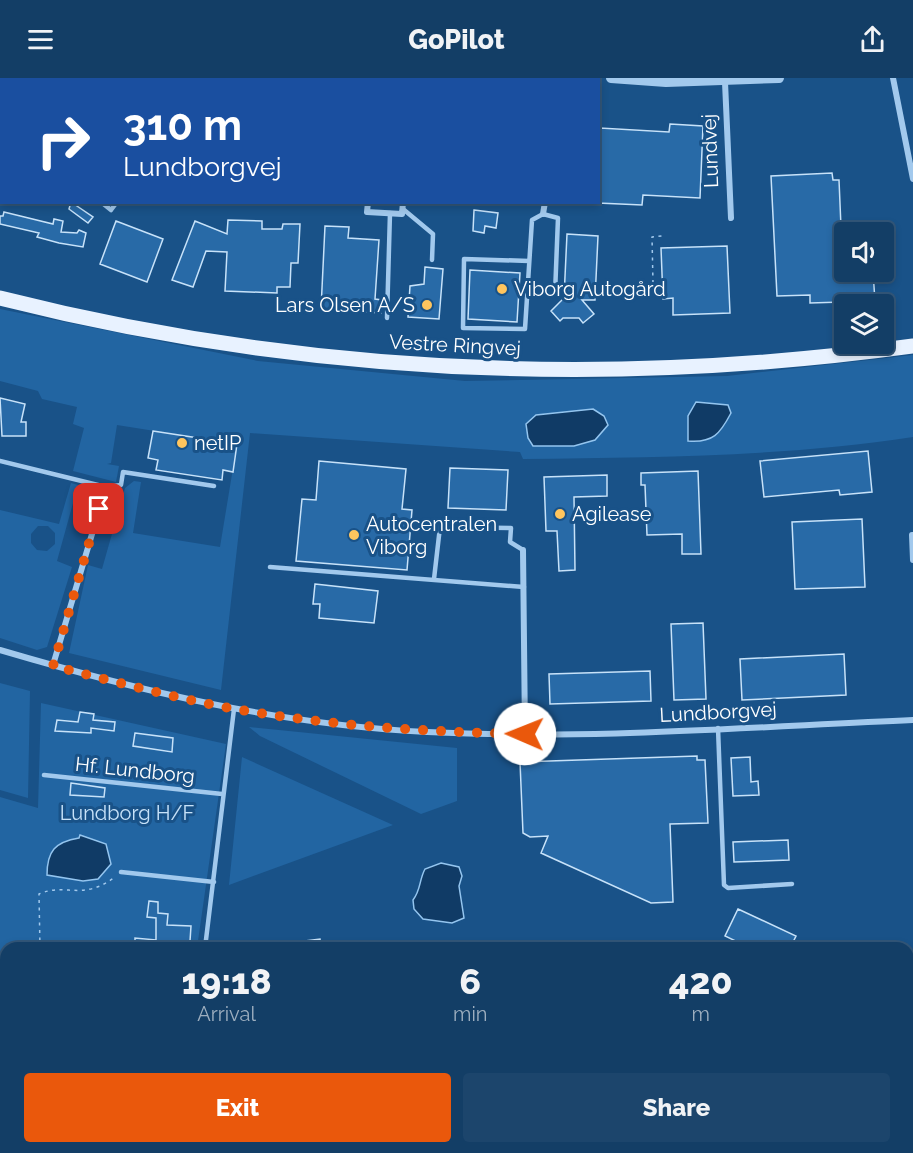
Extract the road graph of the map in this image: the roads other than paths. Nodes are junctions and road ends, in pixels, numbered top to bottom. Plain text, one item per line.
1 (611, 78) edge
2 (779, 78) edge
3 (893, 78) edge
4 (725, 82) junction
5 (913, 179) edge
6 (104, 204) edge
7 (116, 204) edge
8 (368, 204) edge
9 (545, 204) edge
10 (403, 206) edge
11 (390, 213) junction
12 (543, 214) junction
13 (731, 218) dead end
14 (432, 260) dead end
15 (529, 261) junction
16 (555, 294) dead end
17 (0, 298) edge
18 (387, 318) dead end
19 (913, 346) edge
20 (0, 461) edge
21 (214, 486) dead end
22 (106, 487) junction
23 (912, 534) edge
24 (524, 550) joint
25 (913, 560) edge
26 (270, 567) dead end
27 (434, 579) junction
28 (525, 587) junction
29 (0, 650) edge
30 (53, 666) junction
31 (234, 709) junction
32 (913, 720) edge
33 (718, 728) junction
34 (525, 734) junction
35 (44, 775) dead end
36 (222, 794) junction
37 (121, 872) road end
38 (214, 882) junction
39 (792, 884) dead end
40 (206, 942) edge

1 - 4 street
2 - 4 street
3 - 5 street
4 - 13 street, Lundvej
6 - 7 lane
8 - 11 street
9 - 12 street
10 - 11 street
10 - 14 lane
11 - 18 lane
12 - 15 lane
12 - 16 lane
15 - 15 lane
17 - 19 main road, Vestre Ringvej
20 - 22 lane
21 - 22 lane
22 - 30 street
23 - 25 street
24 - 27 lane
24 - 28 street
26 - 27 lane
27 - 28 lane
28 - 34 street
29 - 30 street, Lundborgvej
30 - 31 street, Lundborgvej
31 - 34 street, Lundborgvej
31 - 36 lane
32 - 33 street, Lundborgvej
33 - 34 street, Lundborgvej
33 - 39 lane
35 - 36 lane, Hf. Lundborg
36 - 38 lane
37 - 38 lane
38 - 40 lane

